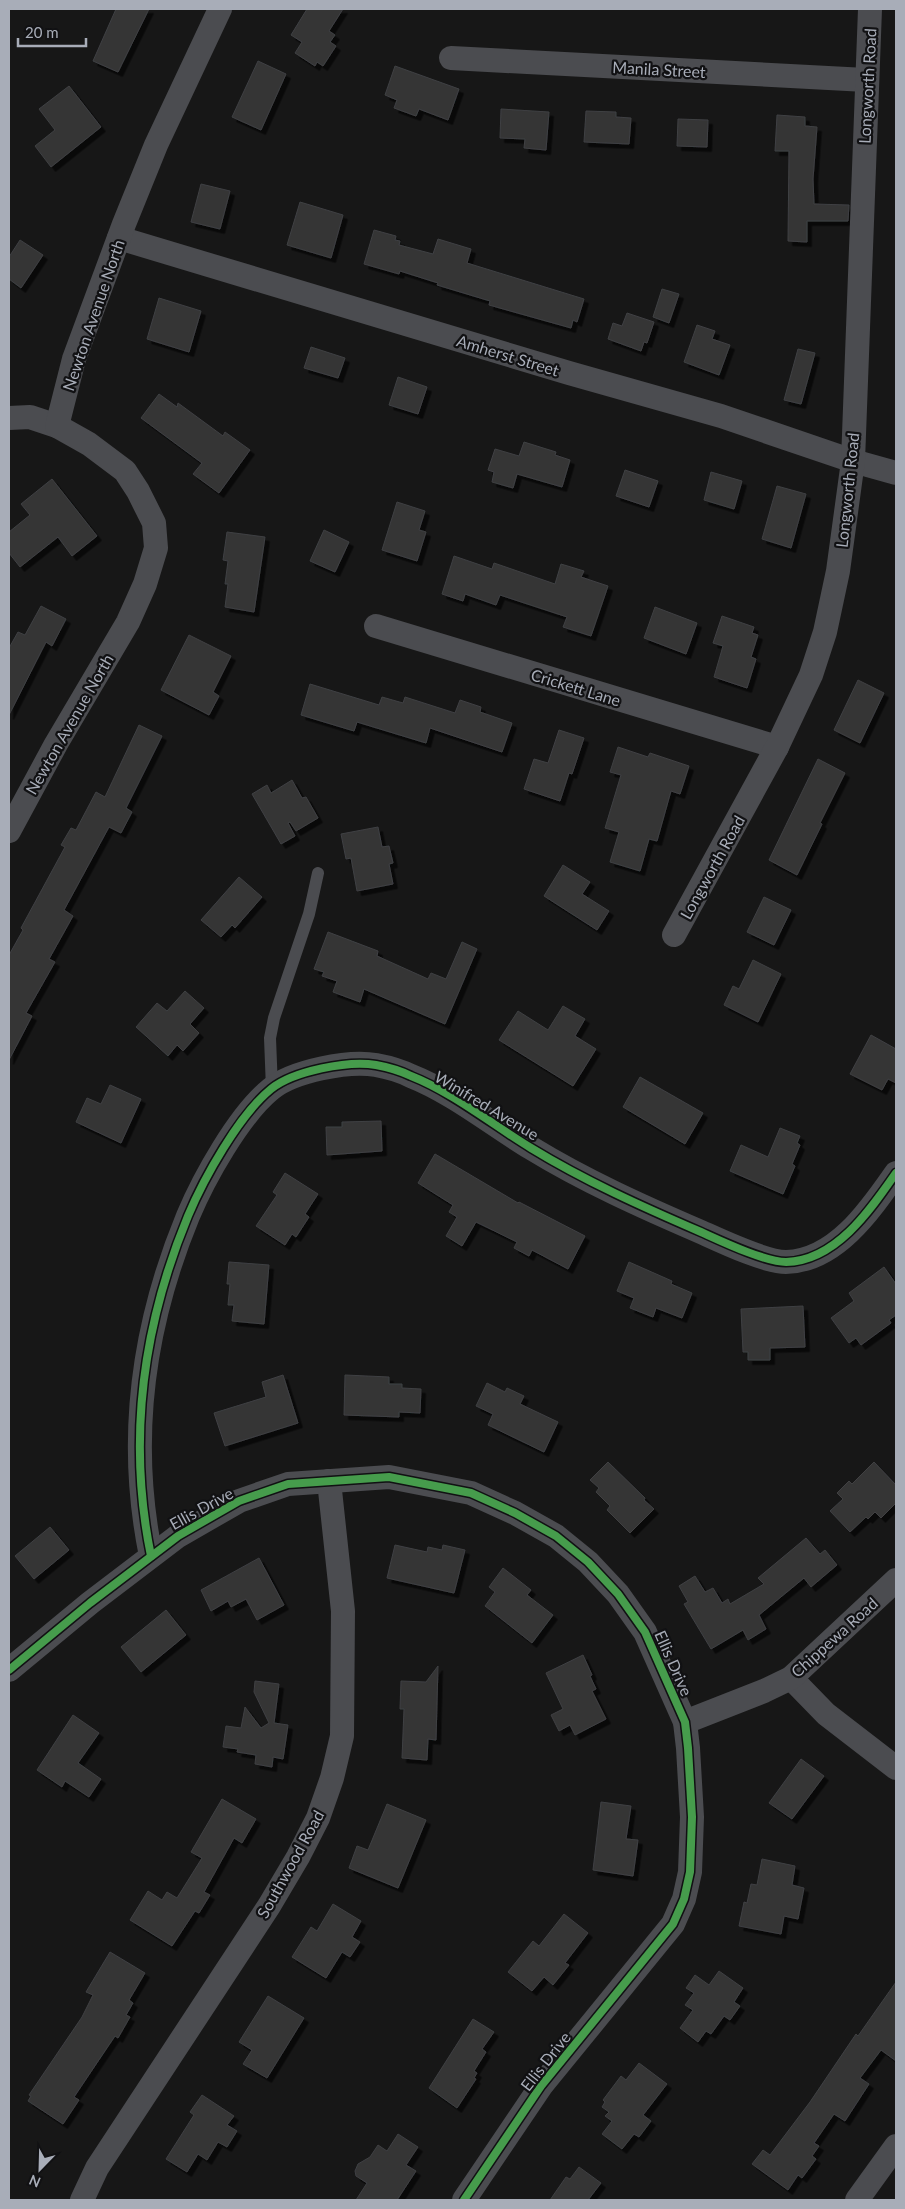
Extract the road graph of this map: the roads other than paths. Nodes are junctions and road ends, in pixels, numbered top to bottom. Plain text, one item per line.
1 (220, 9) edge
2 (870, 9) edge
3 (451, 58) dead end
4 (866, 80) junction
5 (119, 238) junction
6 (9, 418) edge
7 (57, 426) junction
8 (853, 462) junction
9 (896, 473) edge
10 (376, 626) dead end
11 (777, 747) junction
12 (9, 830) edge
13 (318, 873) dead end
14 (674, 935) dead end
15 (272, 1089) junction
16 (896, 1173) edge
17 (329, 1480) junction
18 (151, 1556) junction
19 (896, 1580) edge
20 (9, 1670) edge
21 (791, 1678) junction
22 (685, 1722) junction
23 (896, 1768) edge
24 (896, 2146) edge
25 (82, 2200) edge
26 (464, 2200) edge
27 (857, 2200) edge

1 - 5 street, Newton Avenue North
2 - 4 street, Longworth Road
3 - 4 street, Manila Street
4 - 8 street, Longworth Road
5 - 7 street, Newton Avenue North
5 - 8 street, Amherst Street
6 - 7 street
7 - 12 street, Newton Avenue North
8 - 9 street, Amherst Street
8 - 11 street, Longworth Road
10 - 11 street, Crickett Lane
11 - 14 street, Longworth Road
13 - 15 lane
15 - 16 street, Winifred Avenue
15 - 18 street, Winifred Avenue
17 - 18 street, Ellis Drive
17 - 22 street, Ellis Drive
17 - 25 street, Southwood Road
18 - 20 street, Ellis Drive
19 - 21 street, Chippewa Road
21 - 22 street, Chippewa Road
21 - 23 street
22 - 26 street, Ellis Drive
24 - 27 street

